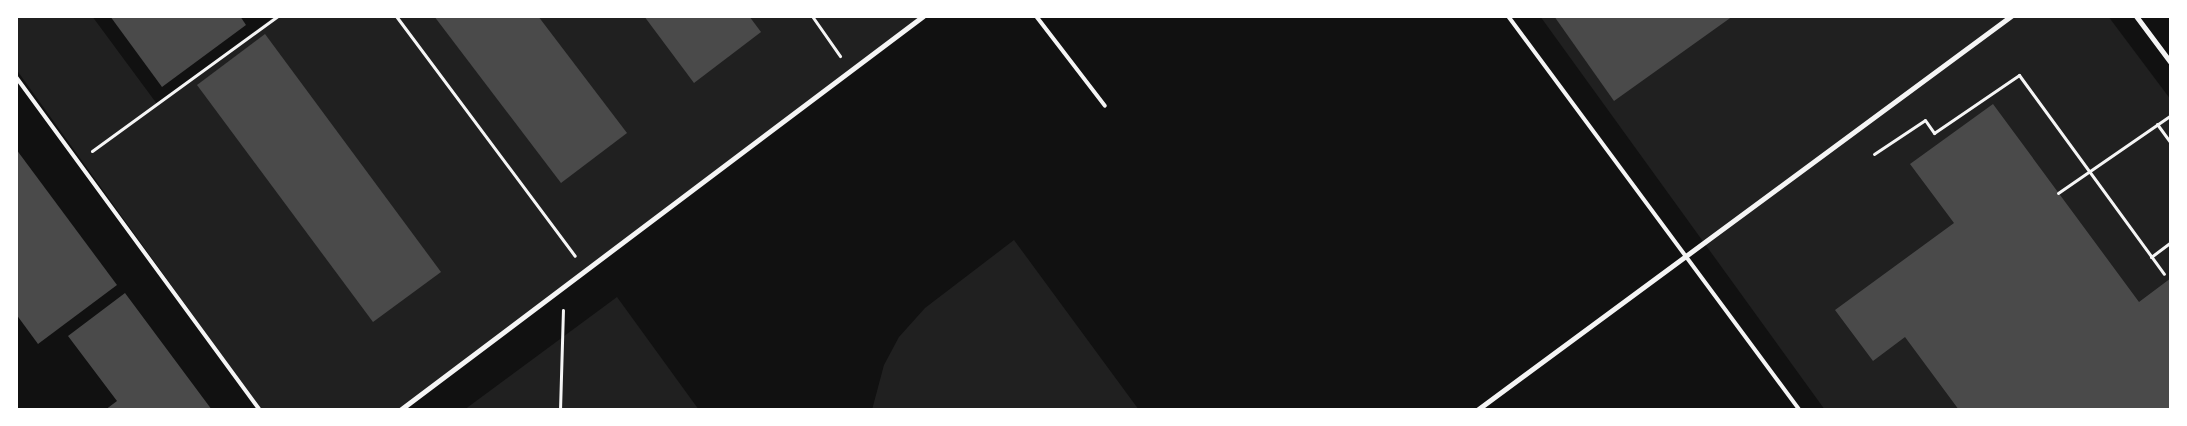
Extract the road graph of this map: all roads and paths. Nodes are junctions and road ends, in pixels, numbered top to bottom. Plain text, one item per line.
1 (278, 16) edge
2 (396, 16) edge
3 (812, 16) edge
4 (923, 16) edge
5 (1036, 16) edge
6 (1508, 16) edge
7 (2011, 16) edge
8 (2136, 16) edge
9 (2171, 63) edge
10 (850, 70) junction
11 (16, 77) edge
12 (1106, 106) dead end
13 (2171, 115) edge
14 (2157, 124) junction
15 (2171, 143) edge
16 (1874, 154) dead end
17 (79, 161) junction
18 (2088, 171) junction
19 (2058, 193) dead end
20 (2171, 242) edge
21 (2151, 257) junction
22 (1685, 258) junction
23 (585, 269) junction
24 (2164, 274) dead end
25 (564, 284) junction
26 (260, 410) edge
27 (400, 410) edge
28 (560, 410) edge
29 (1477, 410) edge
30 (1800, 410) edge

1 - 17 path
2 - 23 path
3 - 10 path
4 - 10 street
5 - 12 lane
6 - 22 lane
7 - 22 street
8 - 9 street
10 - 23 street
11 - 17 lane
13 - 14 path
14 - 15 path
14 - 18 path
16 - 18 path
17 - 26 lane
18 - 19 path
18 - 21 path
20 - 21 path
21 - 24 path
22 - 29 street
22 - 30 lane
23 - 25 street
25 - 27 street
25 - 28 path

